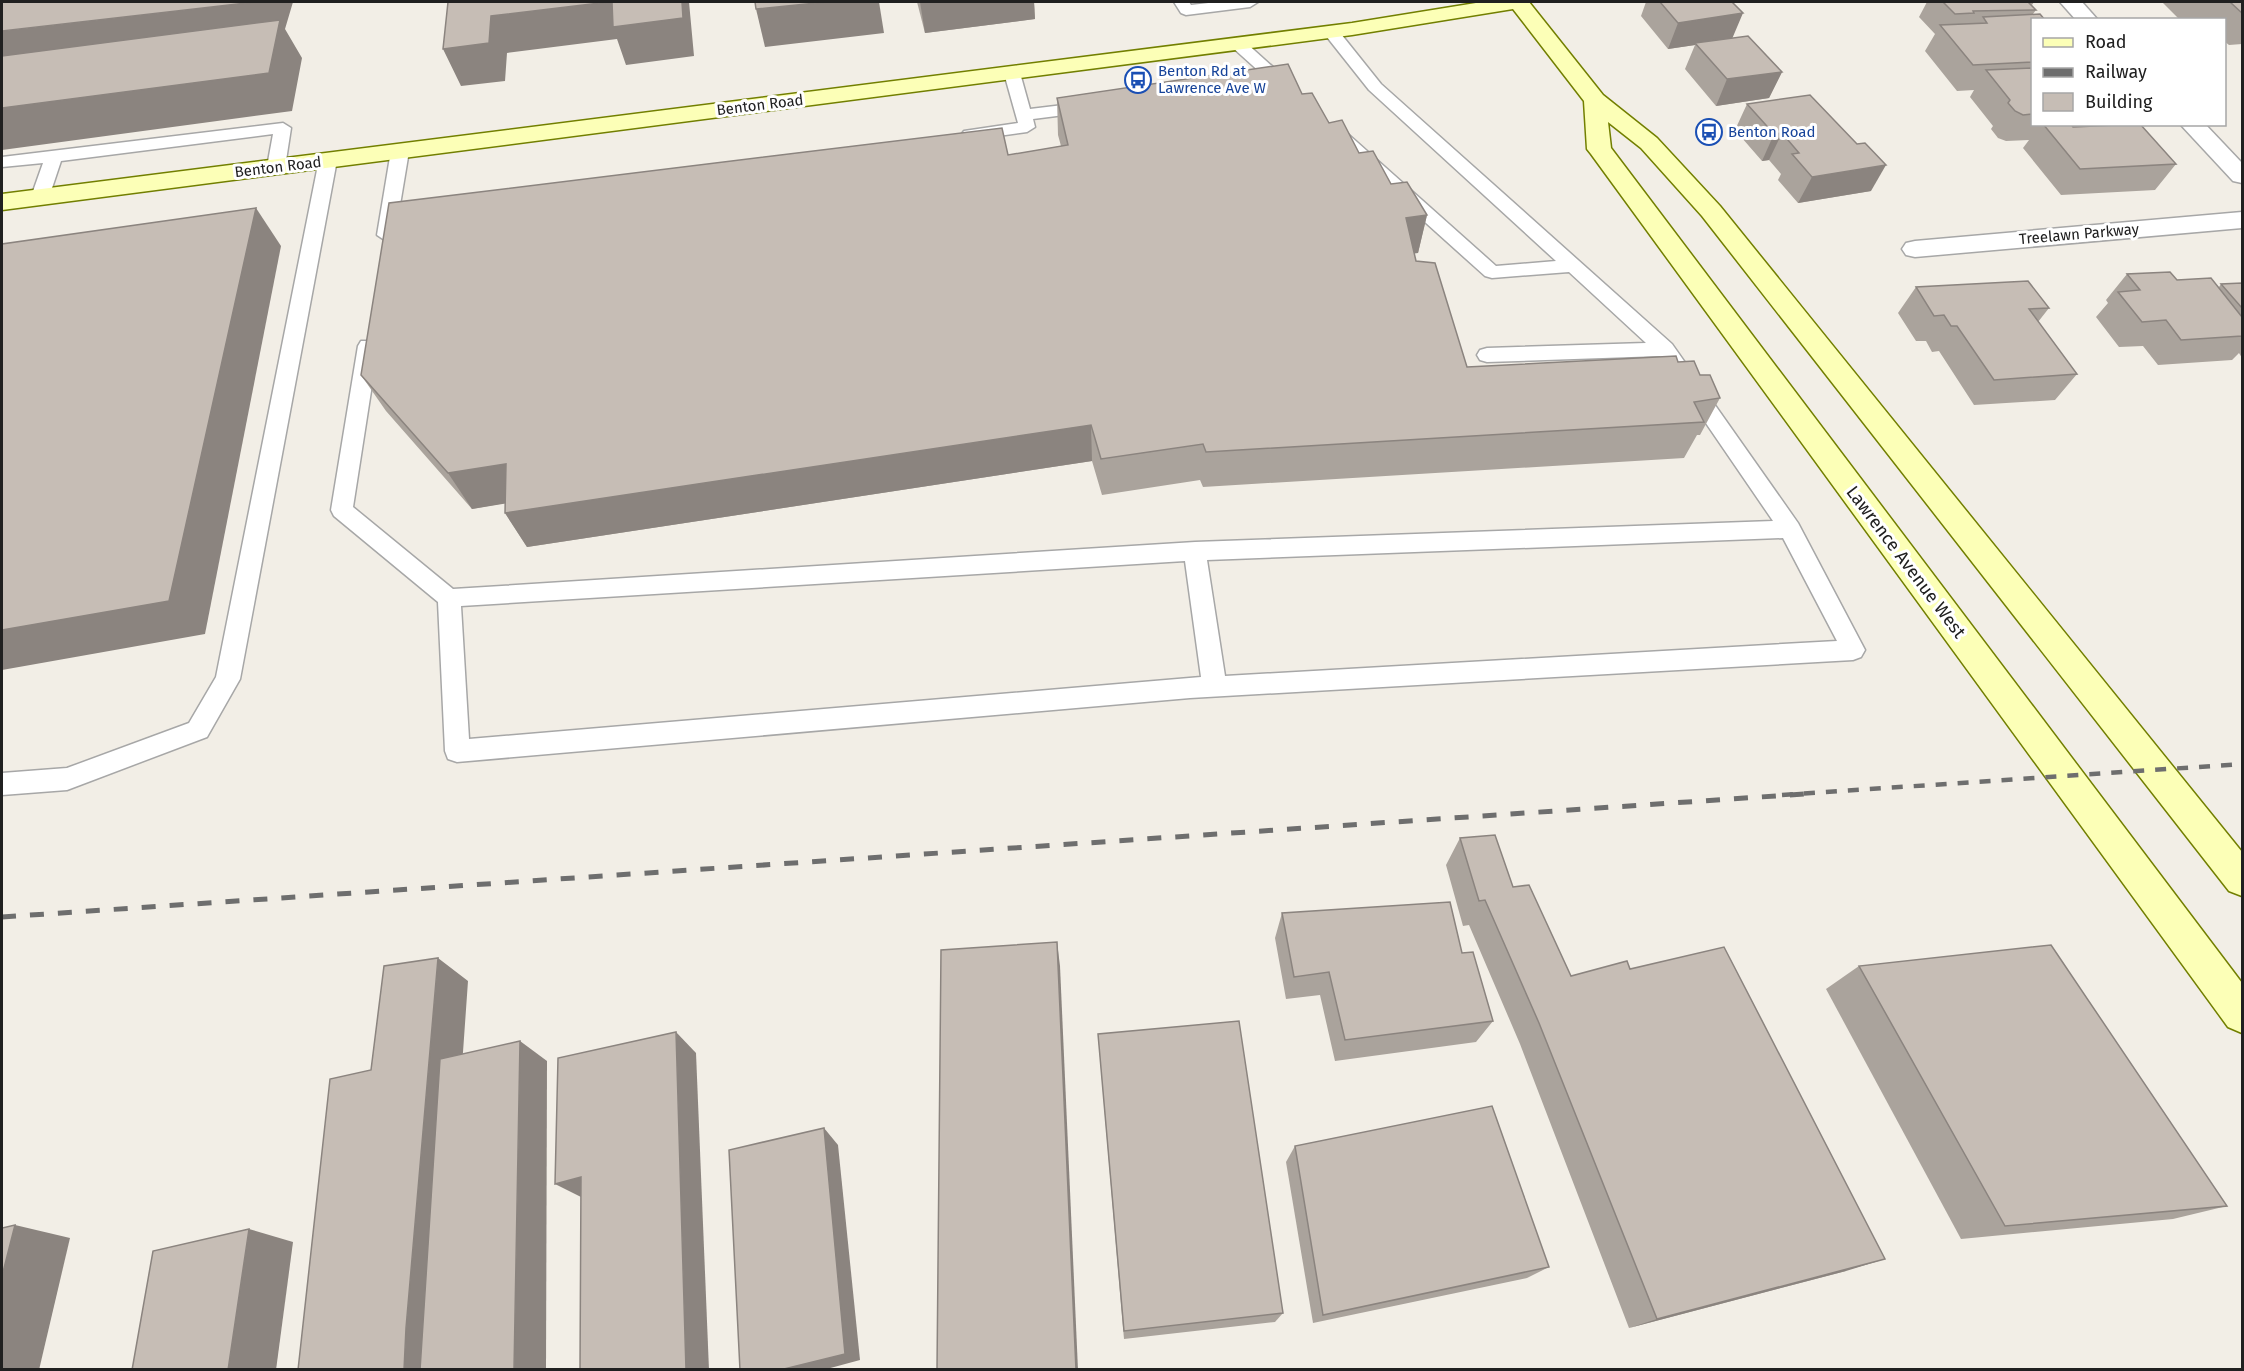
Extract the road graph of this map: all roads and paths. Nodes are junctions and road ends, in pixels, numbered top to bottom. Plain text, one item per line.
1 (1182, 2) edge
2 (1250, 2) edge
3 (1518, 2) edge
4 (2071, 2) edge
5 (2086, 18) edge
6 (1331, 32) junction
7 (1238, 44) junction
8 (1012, 73) junction
9 (1281, 83) junction
10 (1258, 86) edge
11 (1299, 99) edge
12 (1595, 100) junction
13 (1106, 105) edge
14 (1024, 115) junction
15 (1317, 115) edge
16 (2193, 126) edge
17 (956, 138) edge
18 (400, 151) junction
19 (54, 157) junction
20 (328, 160) junction
21 (2, 162) edge
22 (276, 167) junction
23 (2242, 176) edge
24 (40, 197) junction
25 (2, 202) edge
26 (412, 215) edge
27 (389, 218) junction
28 (2242, 220) edge
29 (1916, 249) dead end
30 (383, 253) edge
31 (1572, 266) junction
32 (372, 323) edge
33 (1665, 349) junction
34 (1487, 355) dead end
35 (1790, 529) junction
36 (1195, 551) junction
37 (449, 598) junction
38 (1214, 686) junction
39 (2, 784) edge
40 (2242, 879) edge
41 (2242, 1014) edge

1 - 2 lane
3 - 6 main road, Benton Road
3 - 12 main road
4 - 5 street
6 - 7 main road, Benton Road
6 - 31 lane
7 - 8 main road, Benton Road
7 - 9 lane
8 - 14 lane
8 - 18 main road, Benton Road
9 - 10 lane
9 - 11 lane
12 - 40 main road
12 - 41 main road, Lawrence Avenue West
13 - 14 lane
14 - 17 lane
15 - 31 lane
16 - 23 street
18 - 20 main road, Benton Road
18 - 27 lane
19 - 21 lane
19 - 22 lane
19 - 24 lane
20 - 22 main road, Benton Road
20 - 39 lane
22 - 24 main road, Benton Road
24 - 25 main road, Benton Road
26 - 27 lane
27 - 30 lane
28 - 29 street, Treelawn Parkway
31 - 33 lane
32 - 37 lane
33 - 34 lane
33 - 35 lane
35 - 36 lane
35 - 38 lane
36 - 37 lane
36 - 38 lane
37 - 38 lane

